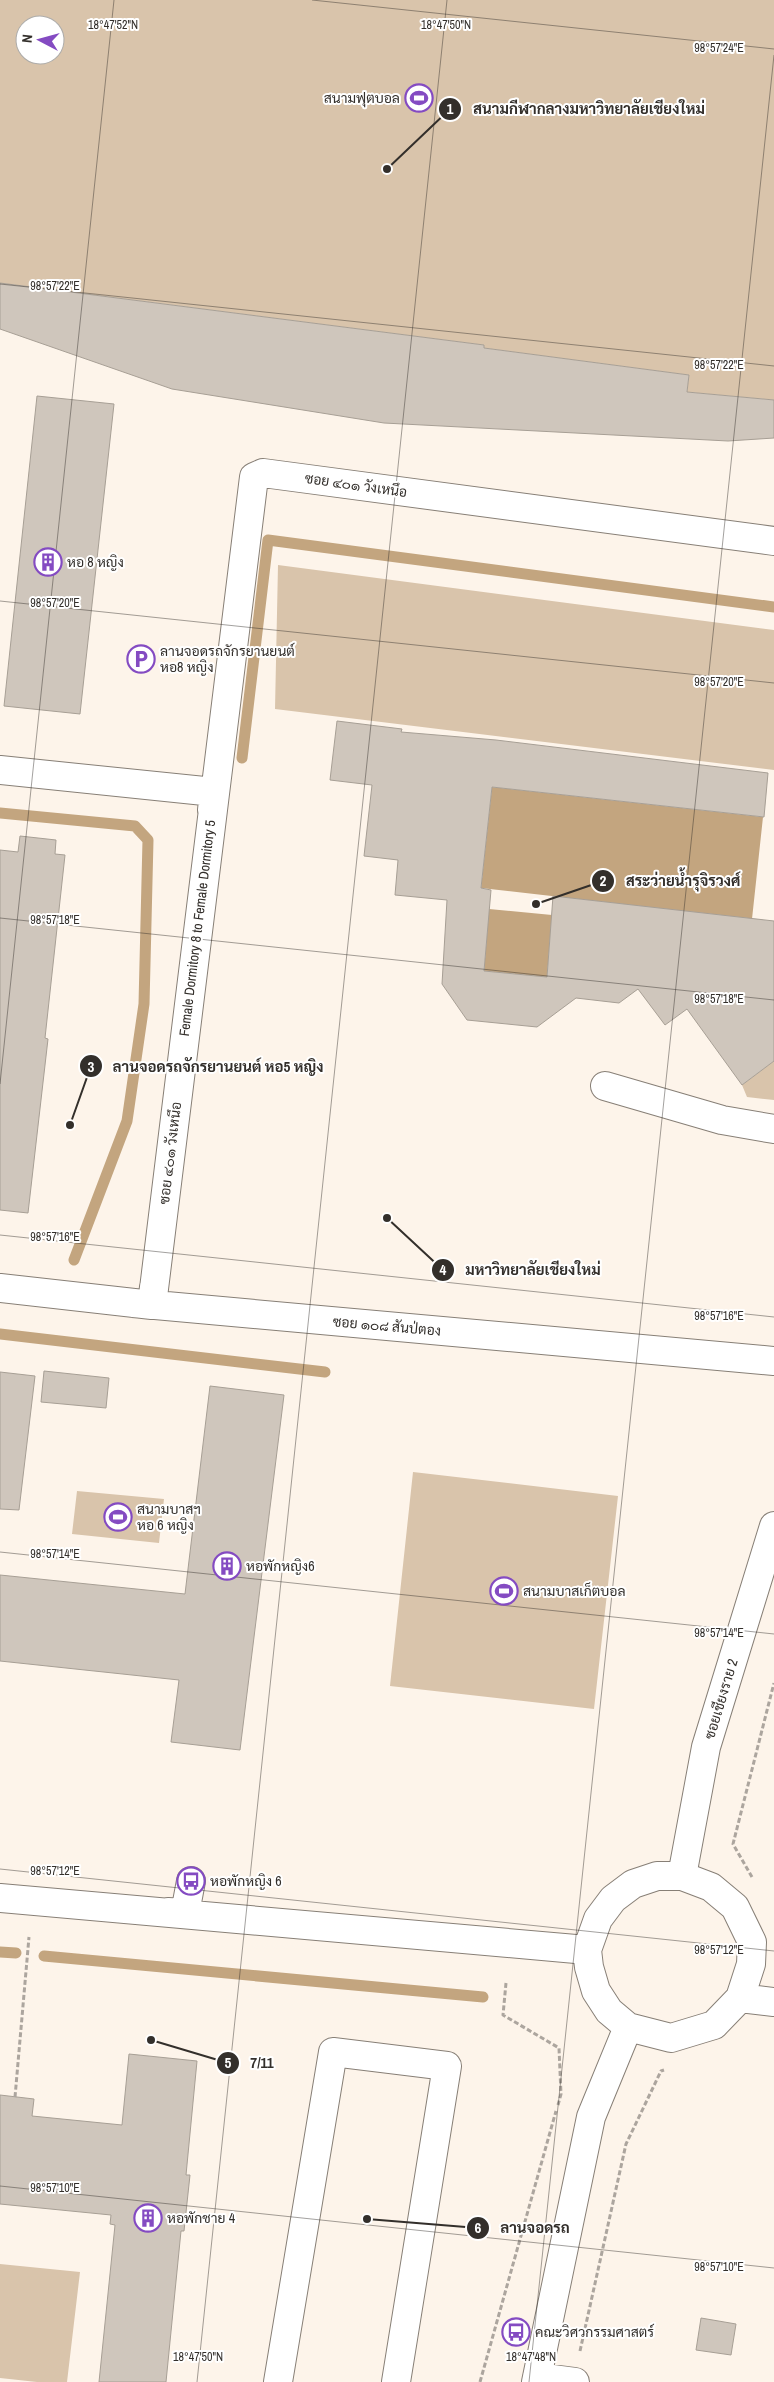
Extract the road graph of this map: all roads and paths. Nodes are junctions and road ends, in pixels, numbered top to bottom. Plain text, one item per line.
1 (774, 540) edge
2 (0, 770) edge
3 (214, 792) junction
4 (605, 1086) dead end
5 (774, 1129) edge
6 (0, 1287) edge
7 (152, 1305) junction
8 (774, 1361) edge
9 (773, 1535) edge
10 (774, 1683) edge
11 (733, 1844) dead end
12 (682, 1876) junction
13 (191, 1880) dead end
14 (0, 1898) edge
15 (185, 1913) junction
16 (29, 1937) dead end
17 (763, 1943) edge
18 (587, 1950) junction
19 (506, 1983) dead end
20 (740, 1998) junction
21 (774, 2002) edge
22 (628, 2027) junction
23 (669, 2067) dead end
24 (14, 2096) dead end
25 (536, 2380) edge
26 (278, 2382) edge
27 (396, 2382) edge
28 (480, 2382) edge
29 (574, 2382) edge

1 - 3 street, ซอย ๔๐๑ วังเหนึอ
2 - 3 street
3 - 7 street, ซอย ๔๐๑ วังเหนึอ
4 - 5 street
6 - 7 street
7 - 8 street, ซอย ๑๐๘ สันป่ตอง
9 - 12 street, ซอยเชียงราย 2
10 - 11 path
12 - 17 street
12 - 18 street
13 - 15 street
14 - 15 street
15 - 18 street
16 - 24 path
17 - 20 street
18 - 22 street
19 - 28 path
20 - 21 street
20 - 22 street
22 - 25 street
23 - 29 path
25 - 29 street
26 - 27 street

